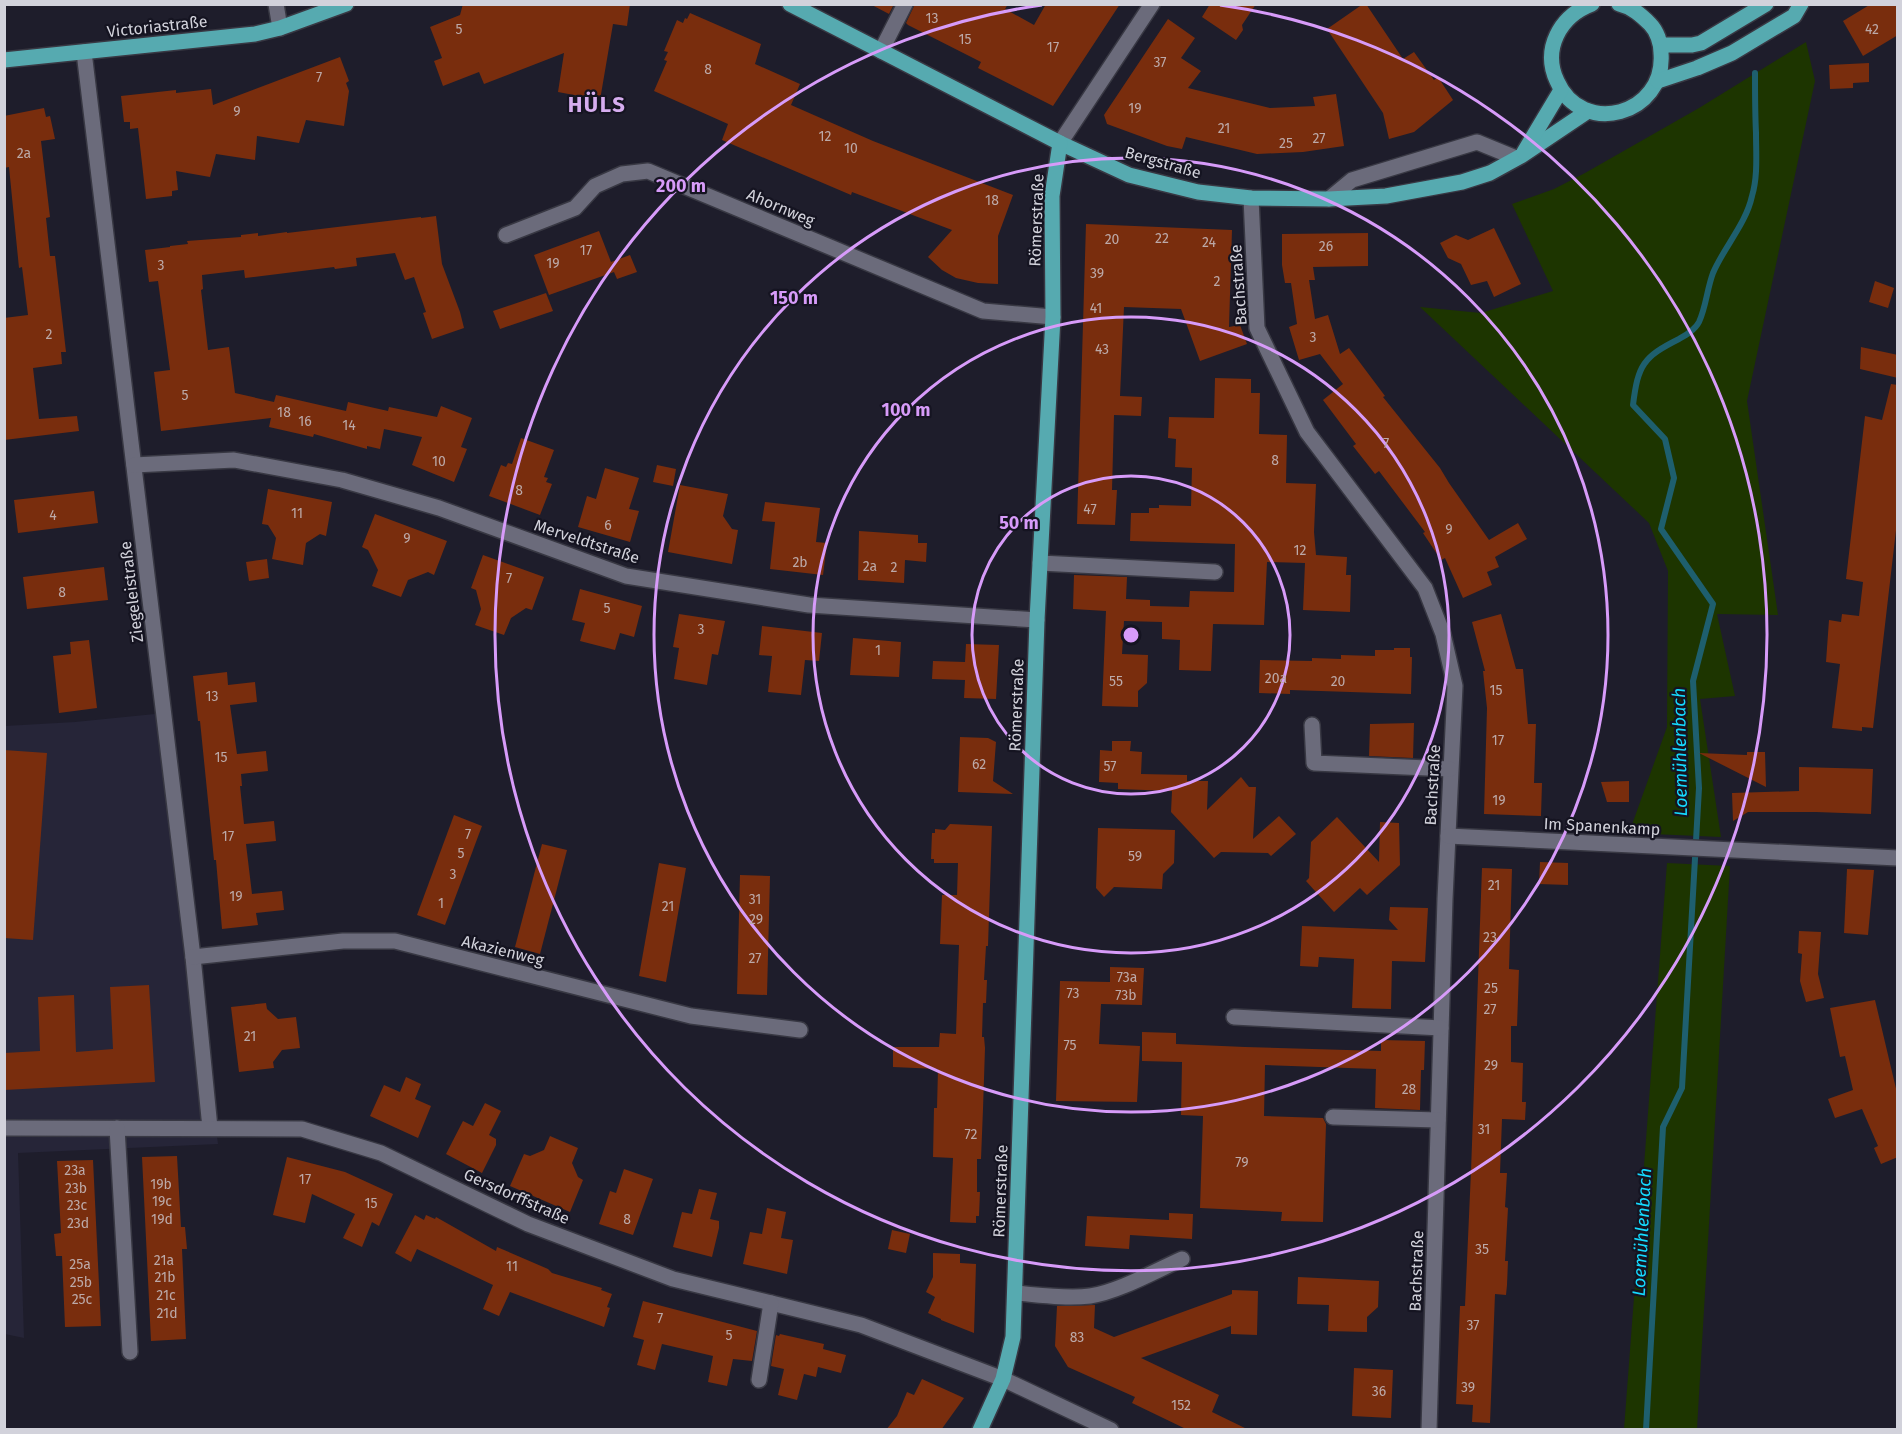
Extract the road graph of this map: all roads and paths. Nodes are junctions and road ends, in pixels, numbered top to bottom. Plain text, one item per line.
1 (276, 4) edge
2 (346, 4) edge
3 (790, 4) edge
4 (905, 4) edge
5 (1152, 4) edge
6 (1592, 4) edge
7 (1619, 4) edge
8 (1766, 4) edge
9 (1801, 4) edge
10 (1571, 9) edge
11 (280, 28) junction
12 (1661, 45) junction
13 (881, 51) junction
14 (84, 52) junction
15 (4, 60) edge
16 (1658, 81) junction
17 (1561, 90) junction
18 (1588, 111) junction
19 (1060, 143) junction
20 (1519, 157) junction
21 (1251, 198) junction
22 (1329, 199) junction
23 (506, 235) dead end
24 (1053, 317) junction
25 (134, 465) junction
26 (1040, 563) junction
27 (1215, 572) dead end
28 (1037, 620) junction
29 (1312, 725) dead end
30 (1450, 769) junction
31 (1448, 836) junction
32 (1898, 858) edge
33 (193, 957) junction
34 (1234, 1017) dead end
35 (1441, 1028) junction
36 (800, 1030) dead end
37 (1333, 1117) dead end
38 (1438, 1120) junction
39 (4, 1128) edge
40 (117, 1128) junction
41 (210, 1128) junction
42 (1182, 1259) dead end
43 (1015, 1293) junction
44 (771, 1303) junction
45 (130, 1352) dead end
46 (1002, 1379) junction
47 (759, 1380) dead end
48 (980, 1430) edge
49 (1111, 1430) edge
50 (1429, 1430) edge

1 - 11 street
2 - 11 main road, Victoriastraße
3 - 13 main road, Bergstraße
4 - 13 street
5 - 19 street, Römerstraße
6 - 10 main road
7 - 12 main road
8 - 12 main road
9 - 16 main road
10 - 17 main road
11 - 14 main road, Victoriastraße
12 - 16 main road
13 - 19 main road, Bergstraße
14 - 15 main road, Victoriastraße
14 - 25 street, Ziegeleistraße
16 - 18 main road
17 - 18 main road
17 - 20 main road, Bergstraße
18 - 20 main road, Bergstraße
19 - 21 main road, Bergstraße
19 - 24 main road, Römerstraße
20 - 22 main road, Bergstraße
20 - 22 street
21 - 22 main road, Bergstraße
21 - 30 street, Bachstraße
23 - 24 street, Ahornweg
24 - 26 main road, Römerstraße
25 - 28 street, Merveldtstraße
25 - 33 street, Ziegeleistraße
26 - 27 street
26 - 28 main road, Römerstraße
28 - 43 main road, Römerstraße
29 - 30 street
30 - 31 street, Bachstraße
31 - 32 street, Im Spanenkamp
31 - 35 street, Bachstraße
33 - 36 street, Akazienweg
33 - 41 street, Ziegeleistraße
34 - 35 street
35 - 38 street, Bachstraße
37 - 38 street
38 - 50 street, Bachstraße
39 - 40 street, Gersdorffstraße
40 - 41 street, Gersdorffstraße
40 - 45 street
41 - 44 street, Gersdorffstraße
42 - 43 street
43 - 46 main road, Römerstraße
44 - 46 street, Gersdorffstraße
44 - 47 street
46 - 48 main road, Römerstraße
46 - 49 street, Gersdorffstraße

